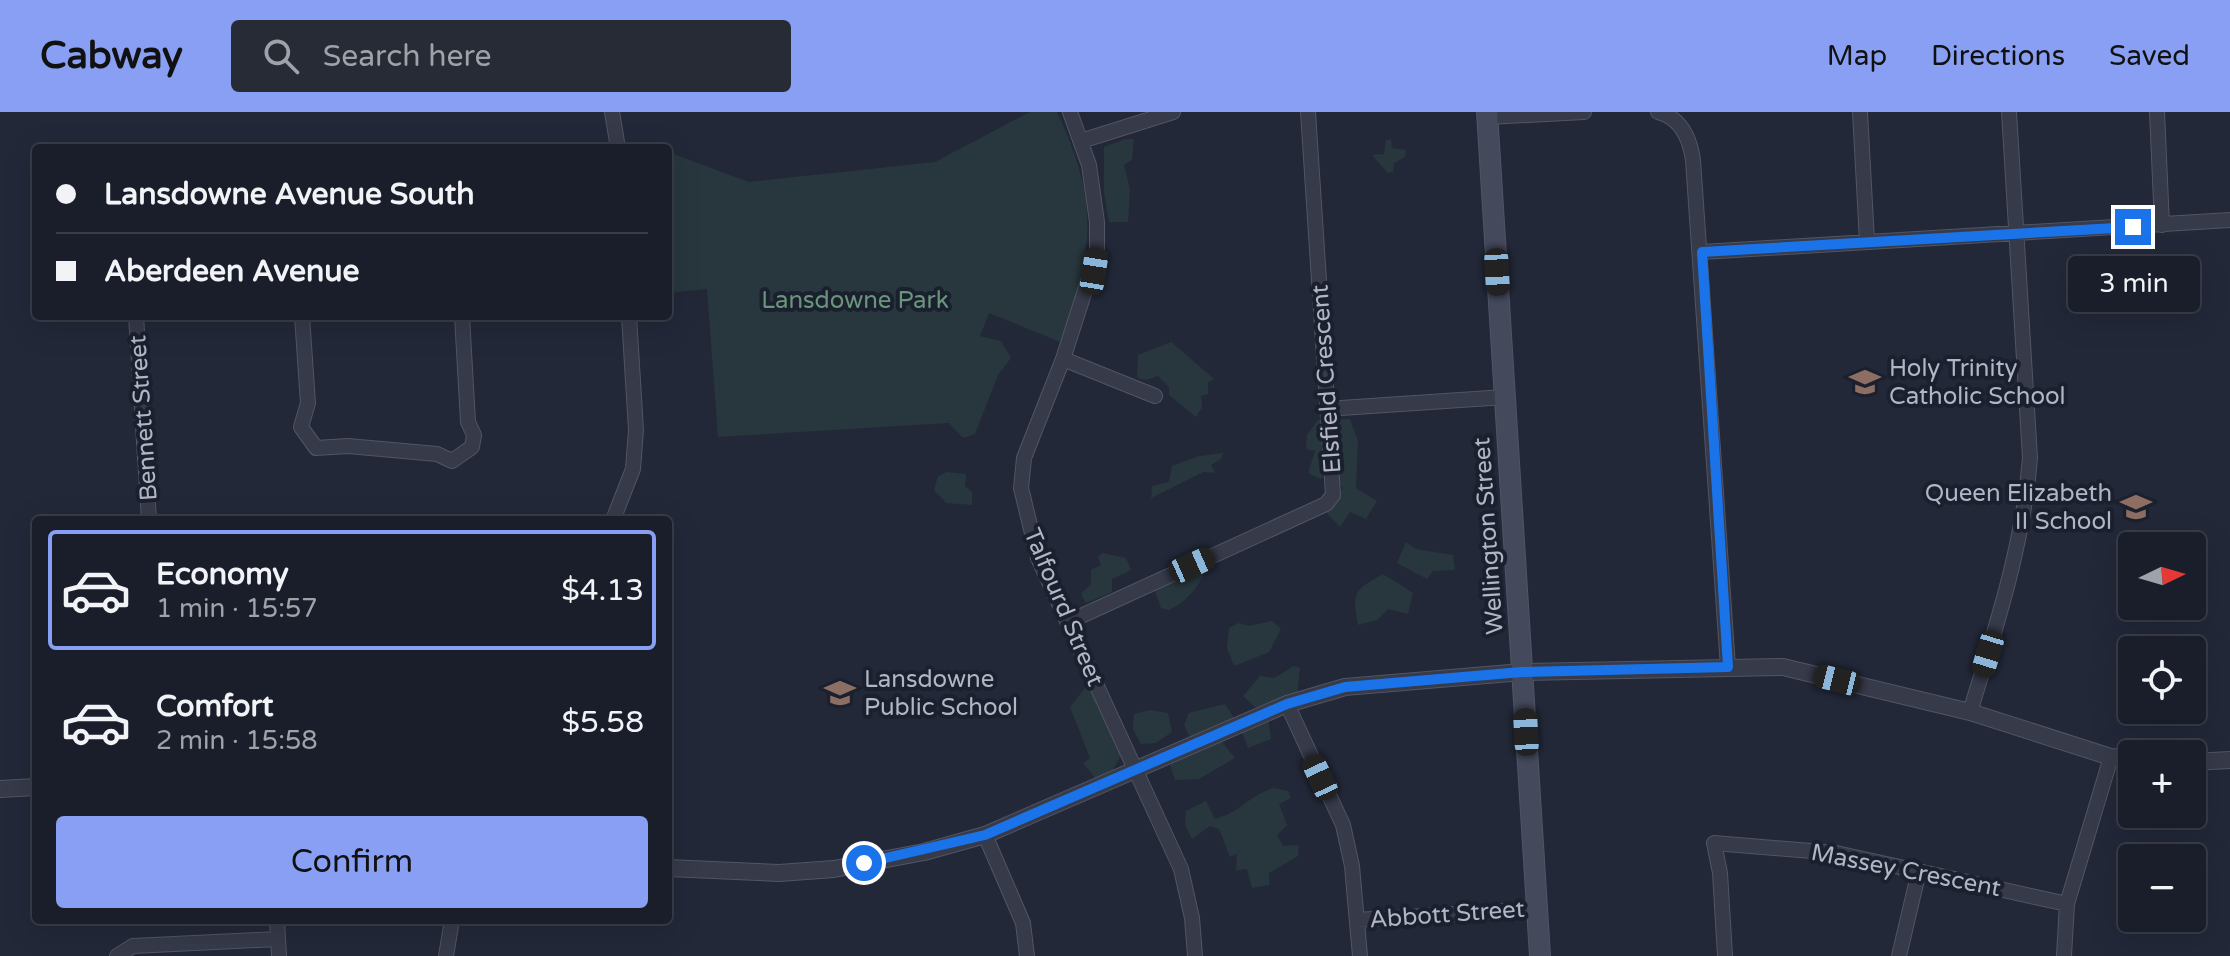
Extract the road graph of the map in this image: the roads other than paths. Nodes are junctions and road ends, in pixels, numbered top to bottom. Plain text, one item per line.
1 (612, 112) edge
2 (1070, 112) edge
3 (1173, 112) edge
4 (1308, 112) edge
5 (1584, 112) edge
6 (1658, 112) edge
7 (1860, 112) edge
8 (2009, 112) edge
9 (2157, 112) edge
10 (1488, 114) edge
11 (1081, 141) junction
12 (617, 144) edge
13 (2230, 220) edge
14 (2162, 225) junction
15 (2016, 234) junction
16 (1867, 241) junction
17 (1702, 252) junction
18 (136, 320) edge
19 (302, 320) edge
20 (462, 320) edge
21 (629, 320) edge
22 (1063, 359) junction
23 (1155, 396) dead end
24 (1505, 397) junction
25 (1326, 409) junction
26 (149, 516) edge
27 (615, 516) edge
28 (1068, 622) junction
29 (1728, 667) junction
30 (1522, 672) junction
31 (1287, 704) junction
32 (1970, 712) junction
33 (2111, 757) junction
34 (2118, 758) edge
35 (2230, 760) edge
36 (2206, 761) edge
37 (1137, 770) junction
38 (32, 787) edge
39 (0, 789) edge
40 (985, 835) junction
41 (672, 868) edge
42 (1919, 871) junction
43 (2067, 904) junction
44 (1537, 909) junction
45 (1357, 920) junction
46 (277, 924) edge
47 (451, 924) edge
48 (278, 939) junction
49 (117, 956) edge
50 (279, 956) edge
51 (446, 956) edge
52 (1027, 956) edge
53 (1195, 956) edge
54 (1360, 956) edge
55 (1540, 956) edge
56 (1725, 956) edge
57 (1899, 956) edge
58 (2064, 956) edge

1 - 12 street
2 - 11 street, Talfourd Street
3 - 11 street
4 - 25 street, Elsfield Crescent
5 - 10 street
6 - 17 street
7 - 16 street
8 - 15 street
9 - 14 street
10 - 24 main road, Wellington Street
11 - 22 street, Talfourd Street
13 - 14 street
14 - 15 street
15 - 16 street
15 - 32 street
16 - 17 street
17 - 29 street
18 - 26 street, Bennett Street
19 - 20 street
21 - 27 street
22 - 23 street
22 - 28 street, Talfourd Street
24 - 25 street
24 - 30 main road, Wellington Street
25 - 28 street, Elsfield Crescent
28 - 37 street, Talfourd Street
29 - 30 street
29 - 32 street
30 - 31 street
30 - 44 main road, Wellington Street
31 - 37 street
31 - 45 street
32 - 33 street
33 - 34 street
33 - 43 street
35 - 36 street
37 - 40 street
37 - 53 street, Talfourd Street
38 - 39 street
40 - 41 street
40 - 52 street
42 - 43 street, Massey Crescent
42 - 56 street, Massey Crescent
42 - 57 street
43 - 58 street
44 - 45 street, Abbott Street
44 - 55 main road, Wellington Street
45 - 54 street
46 - 48 street
47 - 51 street
48 - 49 street
48 - 50 street

